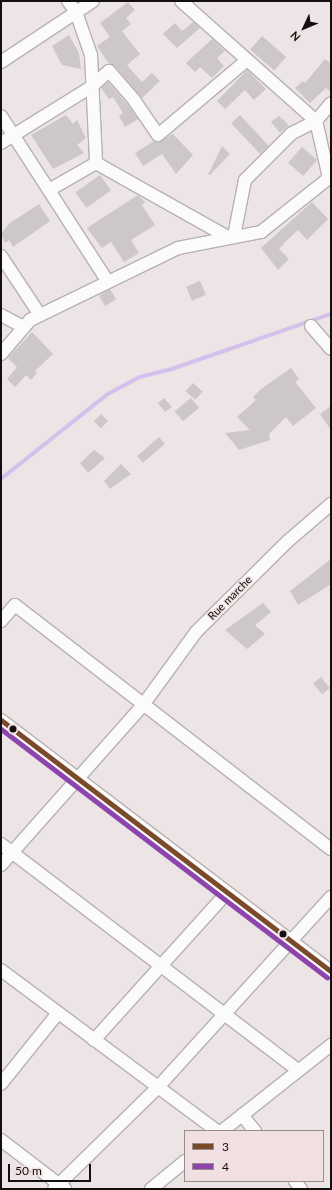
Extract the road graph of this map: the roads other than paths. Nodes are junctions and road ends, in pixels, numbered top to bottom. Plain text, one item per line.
1 (68, 1) edge
2 (93, 1) edge
3 (180, 1) edge
4 (76, 12) junction
5 (247, 60) junction
6 (1, 62) edge
7 (91, 87) junction
8 (331, 102) edge
9 (1, 116) edge
10 (316, 120) junction
11 (13, 135) junction
12 (1, 143) edge
13 (96, 163) junction
14 (49, 190) junction
15 (231, 237) junction
16 (1, 256) edge
17 (108, 282) junction
18 (40, 315) junction
19 (1, 316) edge
20 (311, 326) dead end
21 (24, 327) junction
22 (331, 349) edge
23 (1, 354) edge
24 (331, 504) edge
25 (1, 621) edge
26 (143, 705) junction
27 (1, 720) edge
28 (78, 778) junction
29 (1, 844) edge
30 (331, 849) edge
31 (12, 852) junction
32 (1, 864) edge
33 (228, 892) junction
34 (331, 897) edge
35 (291, 941) junction
36 (161, 966) junction
37 (1, 970) edge
38 (331, 971) edge
39 (58, 1013) junction
40 (224, 1014) junction
41 (94, 1040) junction
42 (331, 1045) edge
43 (298, 1070) junction
44 (1, 1084) edge
45 (158, 1087) junction
46 (242, 1115) junction
47 (216, 1130) edge
48 (223, 1130) edge
49 (254, 1130) edge
50 (1, 1140) edge
51 (184, 1162) edge
52 (60, 1187) edge
53 (151, 1189) edge

1 - 4 street
2 - 4 street
3 - 5 street
4 - 6 street
4 - 7 street
5 - 7 street
5 - 10 street
7 - 11 street
7 - 13 street
8 - 10 street
9 - 11 street
10 - 15 street
10 - 15 street
11 - 12 street
11 - 14 street
13 - 14 street
13 - 15 street
14 - 17 street
15 - 17 street
16 - 18 street
17 - 18 street
18 - 21 street
19 - 21 street
20 - 22 street
21 - 23 street
24 - 26 street, Rue marche
25 - 26 street
26 - 28 street, Rue marche
26 - 30 street
27 - 28 street
28 - 31 street, Rue marche
28 - 33 street
29 - 31 street
31 - 32 street, Rue marche
31 - 36 street
33 - 35 street
33 - 36 street
34 - 35 street
35 - 38 street
35 - 40 street
36 - 40 street
36 - 41 street
37 - 39 street
39 - 41 street
39 - 44 street
40 - 43 street
40 - 45 street
41 - 45 street
42 - 43 street
43 - 46 street
45 - 47 street
45 - 52 street
46 - 48 street
46 - 49 street
50 - 52 street
51 - 53 street

